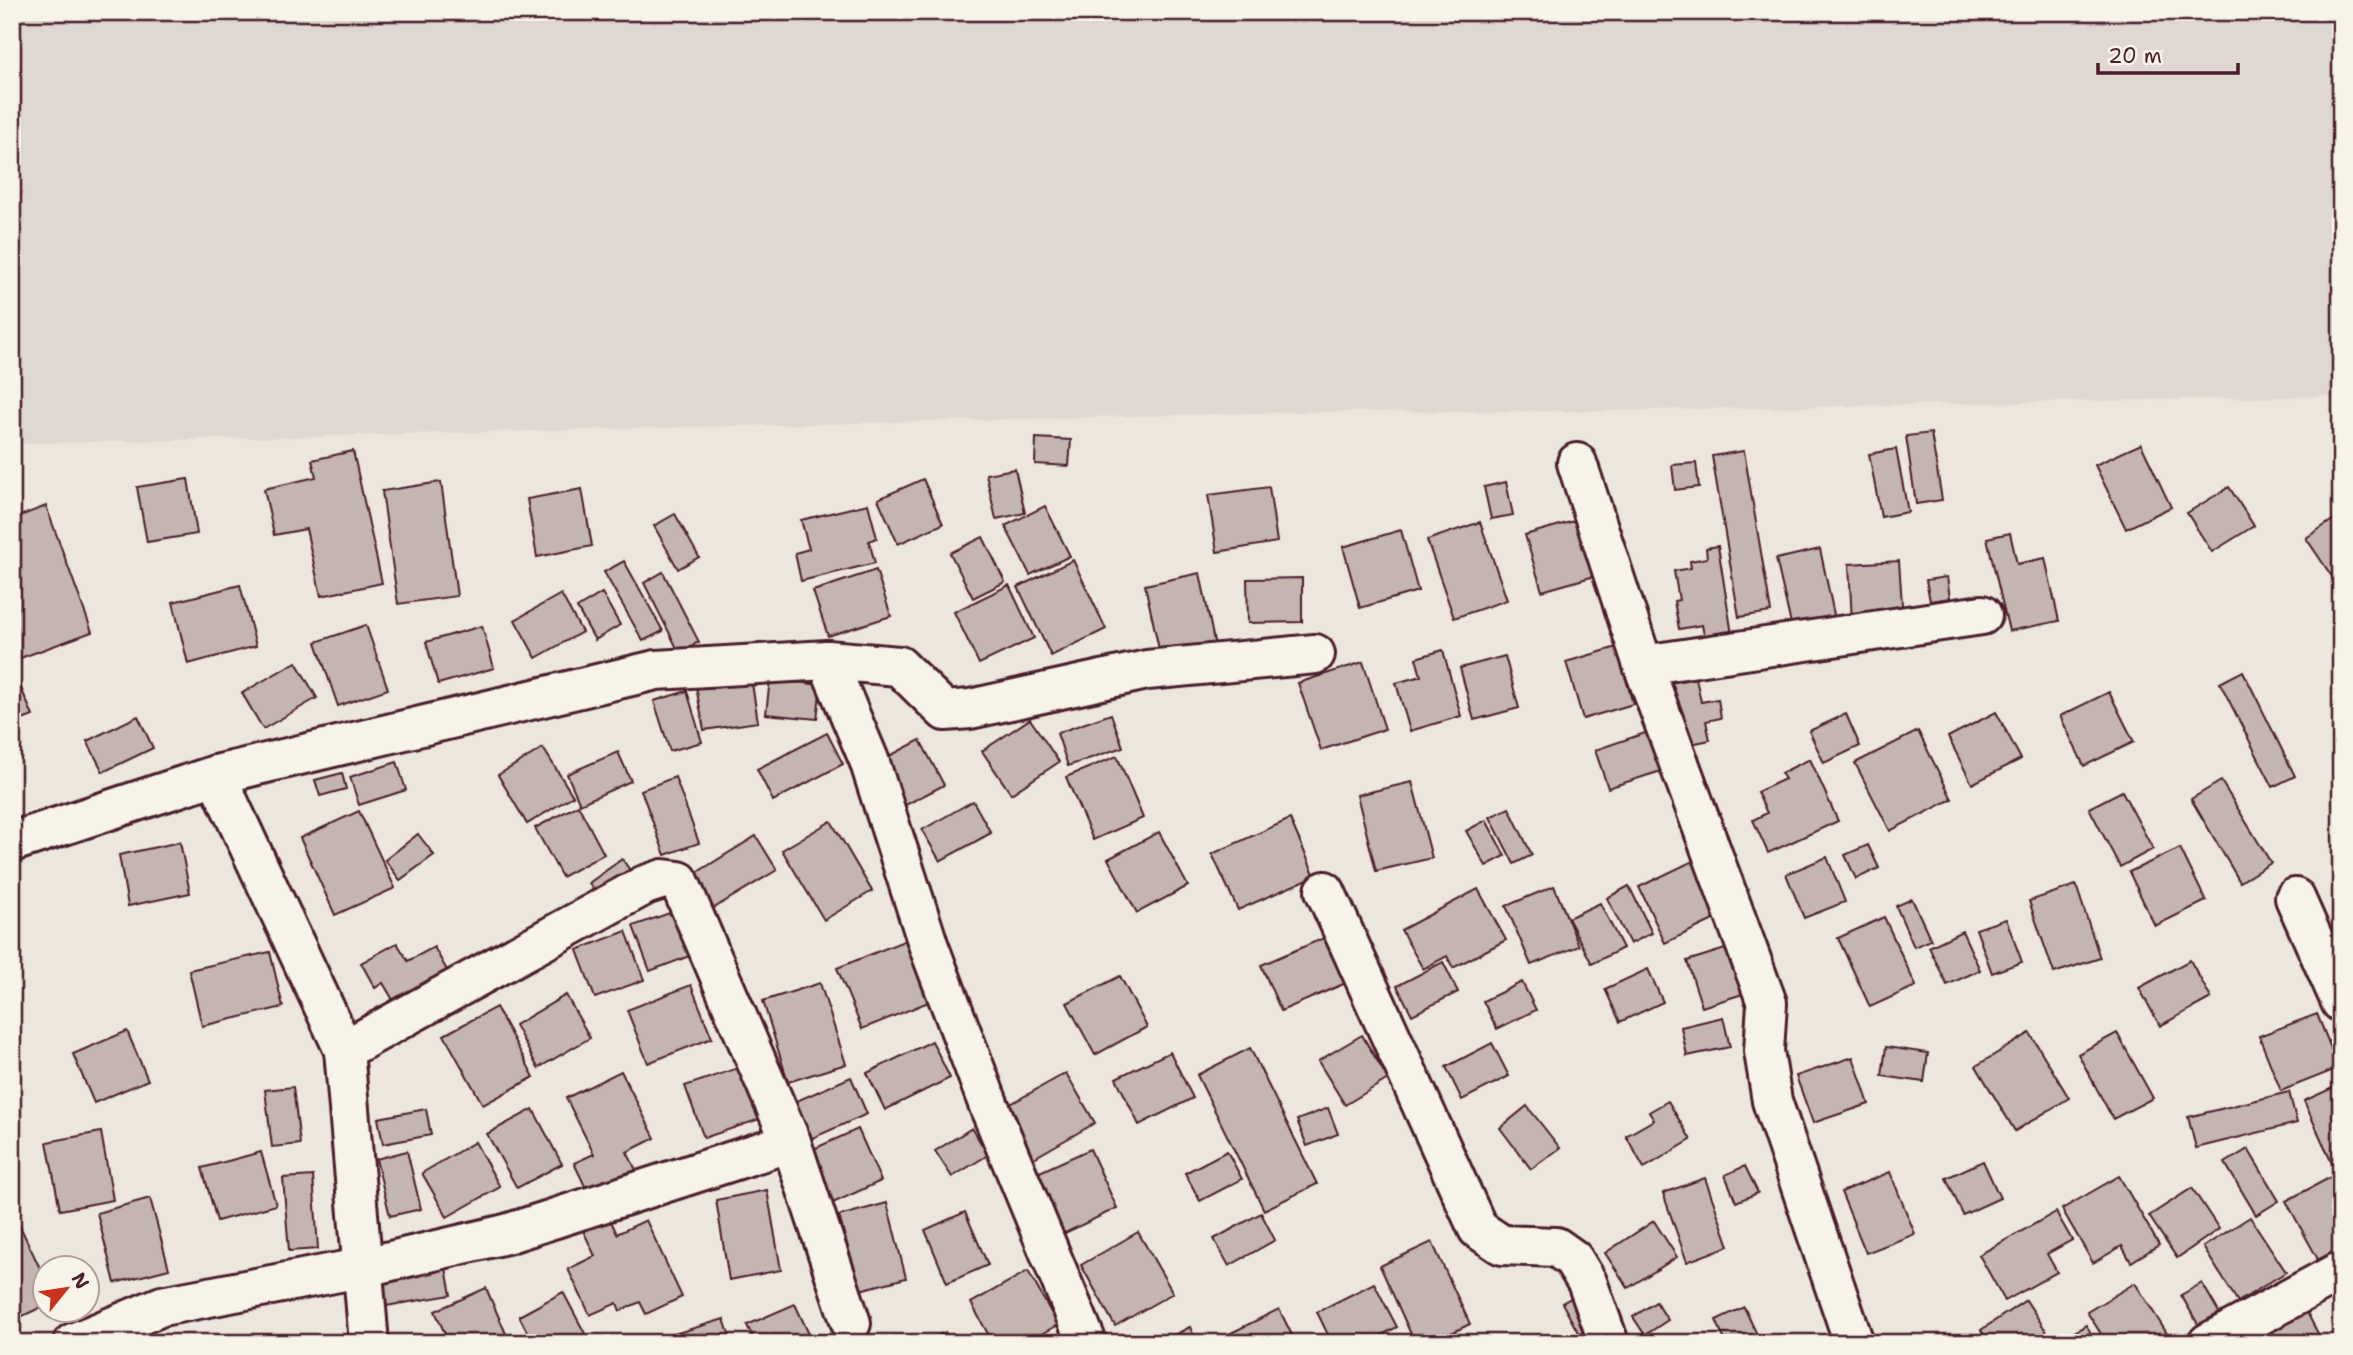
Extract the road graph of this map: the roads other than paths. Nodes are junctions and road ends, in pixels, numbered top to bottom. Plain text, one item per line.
1 (1577, 463) dead end
2 (1982, 615) dead end
3 (1315, 654) dead end
4 (827, 660) junction
5 (1643, 665) junction
6 (216, 775) junction
7 (12, 842) edge
8 (1325, 891) dead end
9 (2295, 898) dead end
10 (2341, 1002) edge
11 (344, 1050) junction
12 (791, 1142) junction
13 (365, 1267) junction
14 (2341, 1271) edge
15 (851, 1322) dead end
16 (73, 1343) edge
17 (369, 1343) edge
18 (1087, 1343) edge
19 (1609, 1343) edge
20 (1854, 1343) edge
21 (2208, 1343) edge

1 - 5 street
2 - 5 street
3 - 4 street
4 - 6 street
4 - 18 street
5 - 20 street
6 - 7 street
6 - 11 street
8 - 19 street
9 - 10 street
11 - 12 street
11 - 13 street
12 - 13 street
12 - 15 street
13 - 16 street
13 - 17 street
14 - 21 street

